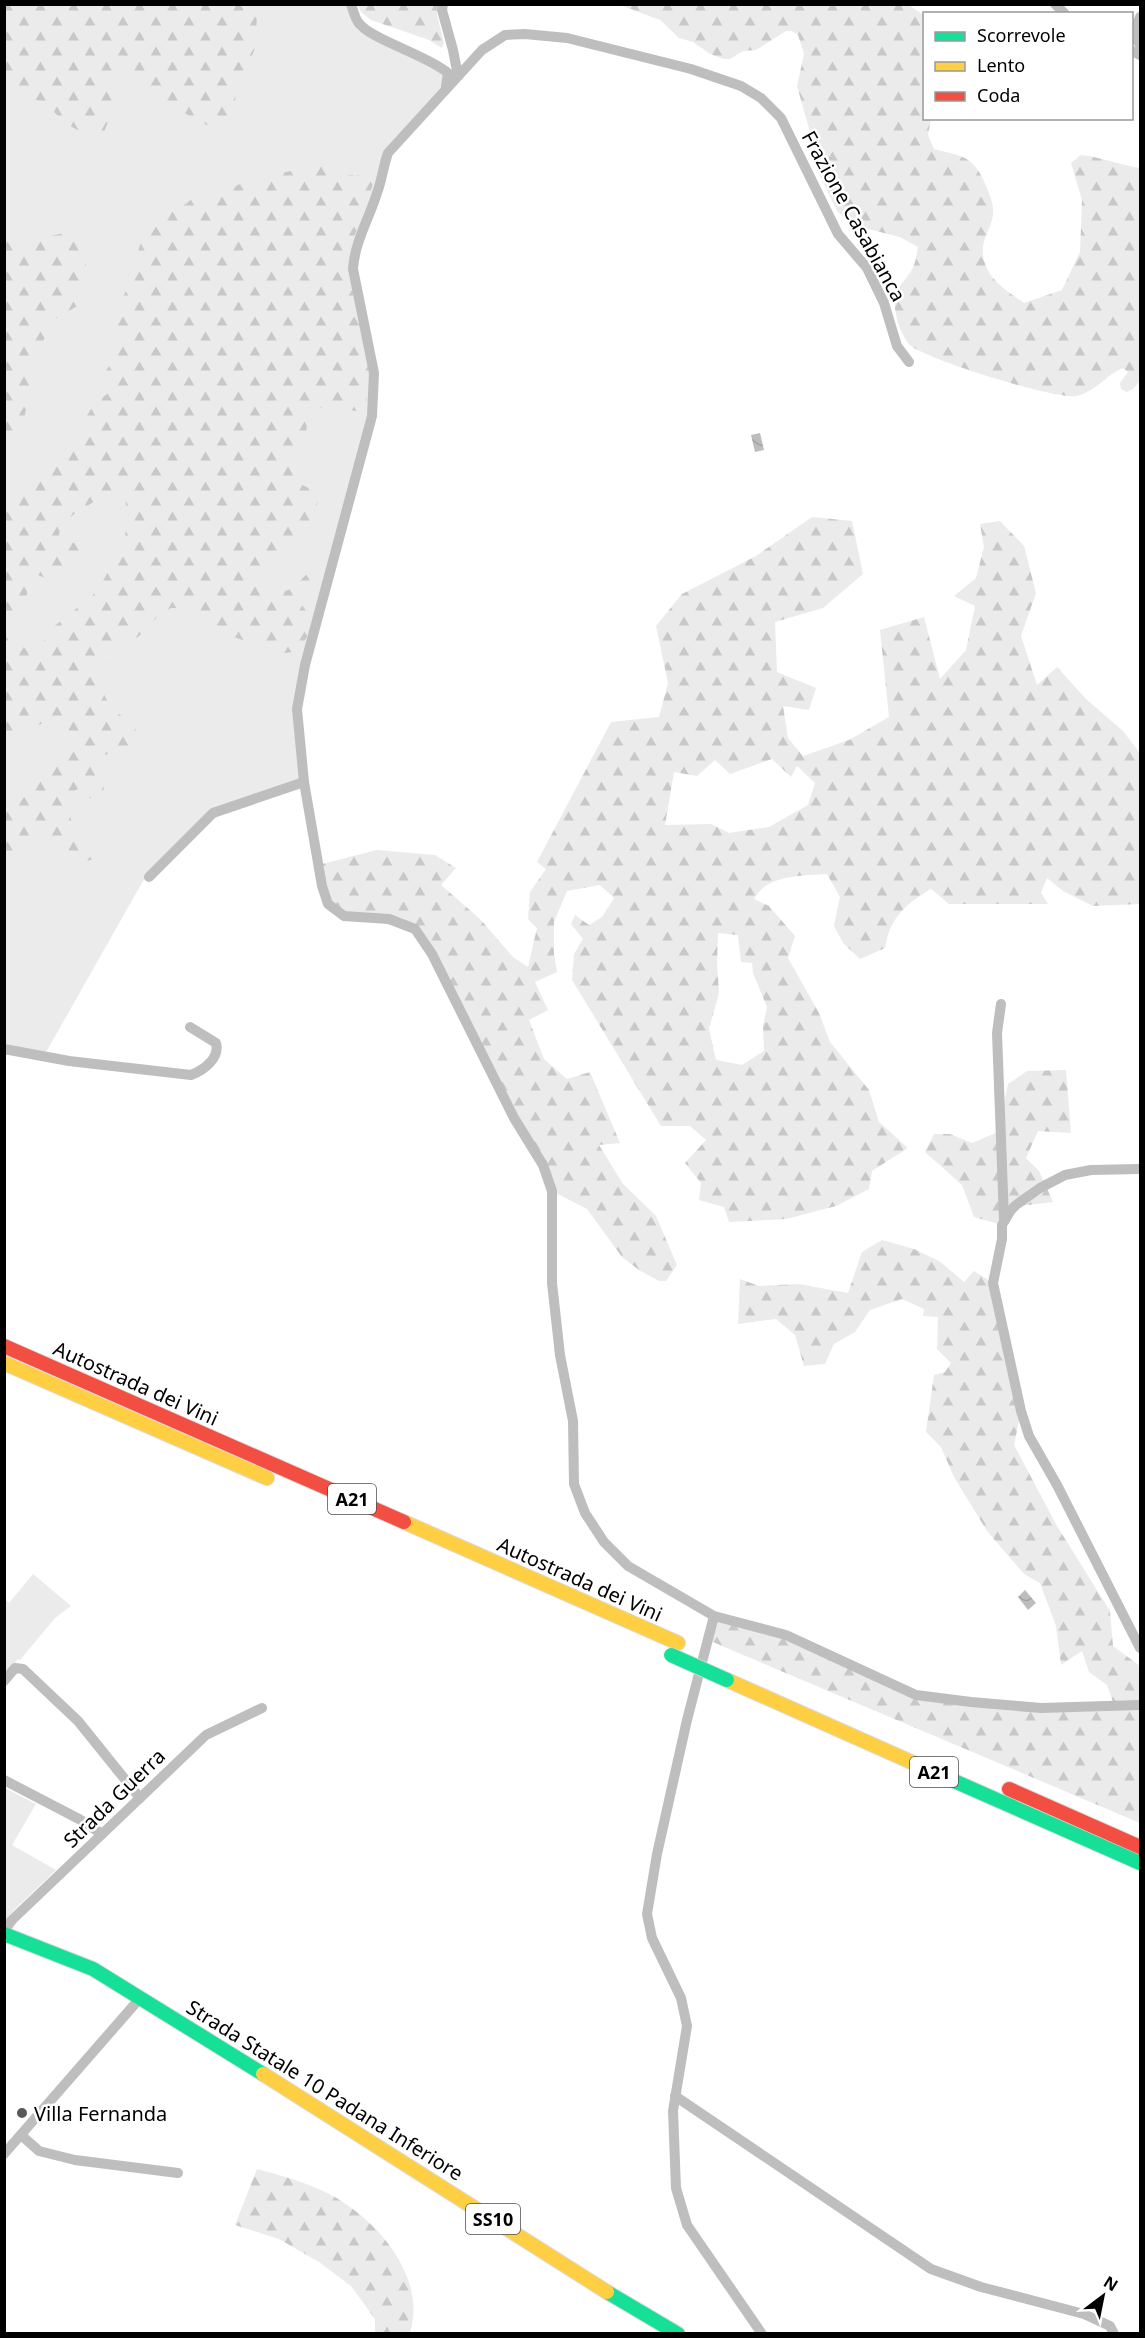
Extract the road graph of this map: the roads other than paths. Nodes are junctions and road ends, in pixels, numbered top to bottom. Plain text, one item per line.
1 (351, 4) edge
2 (443, 4) edge
3 (1140, 17) edge
4 (1140, 45) edge
5 (458, 76) junction
6 (446, 87) junction
7 (909, 362) dead end
8 (304, 782) junction
9 (149, 877) dead end
10 (1001, 1004) dead end
11 (190, 1028) dead end
12 (4, 1049) edge
13 (1140, 1169) edge
14 (1004, 1220) junction
15 (4, 1346) edge
16 (4, 1363) edge
17 (281, 1484) dead end
18 (552, 1603) dead end
19 (714, 1616) junction
20 (1140, 1648) edge
21 (675, 1649) junction
22 (720, 1662) dead end
23 (4, 1681) edge
24 (1140, 1705) edge
25 (262, 1708) dead end
26 (4, 1780) edge
27 (1000, 1785) dead end
28 (140, 1798) junction
29 (102, 1834) junction
30 (1140, 1847) edge
31 (1140, 1863) edge
32 (4, 1933) edge
33 (141, 1997) junction
34 (675, 2096) junction
35 (4, 2135) edge
36 (18, 2139) junction
37 (4, 2154) edge
38 (178, 2173) dead end
39 (678, 2334) edge
40 (762, 2334) edge
41 (1114, 2334) edge

1 - 6 street
2 - 5 street
3 - 4 street
5 - 6 street, Frazione Casabianca
5 - 7 street, Frazione Casabianca
6 - 8 street, Frazione Casabianca
8 - 9 street
8 - 19 street, Frazione Casabianca
10 - 14 street
11 - 12 street
13 - 14 street
14 - 20 street
15 - 21 main road, Autostrada dei Vini / A21
16 - 17 main road, Autostrada dei Vini
18 - 21 main road, Autostrada dei Vini / A21
19 - 24 street, Frazione Casabianca
19 - 34 street
21 - 22 main road, Autostrada dei Vini / A21
21 - 31 main road, Autostrada dei Vini / A21, bridge
23 - 28 street
25 - 28 street, Strada Guerra
26 - 29 street
27 - 30 main road
28 - 29 street, Strada Guerra
29 - 32 street, Strada Guerra
32 - 33 main road, Strada Statale 10 Padana Inferiore / SS10
33 - 36 street
33 - 39 main road, Strada Statale 10 Padana Inferiore / SS10
34 - 40 street
34 - 41 street
35 - 36 street
36 - 37 street
36 - 38 street

